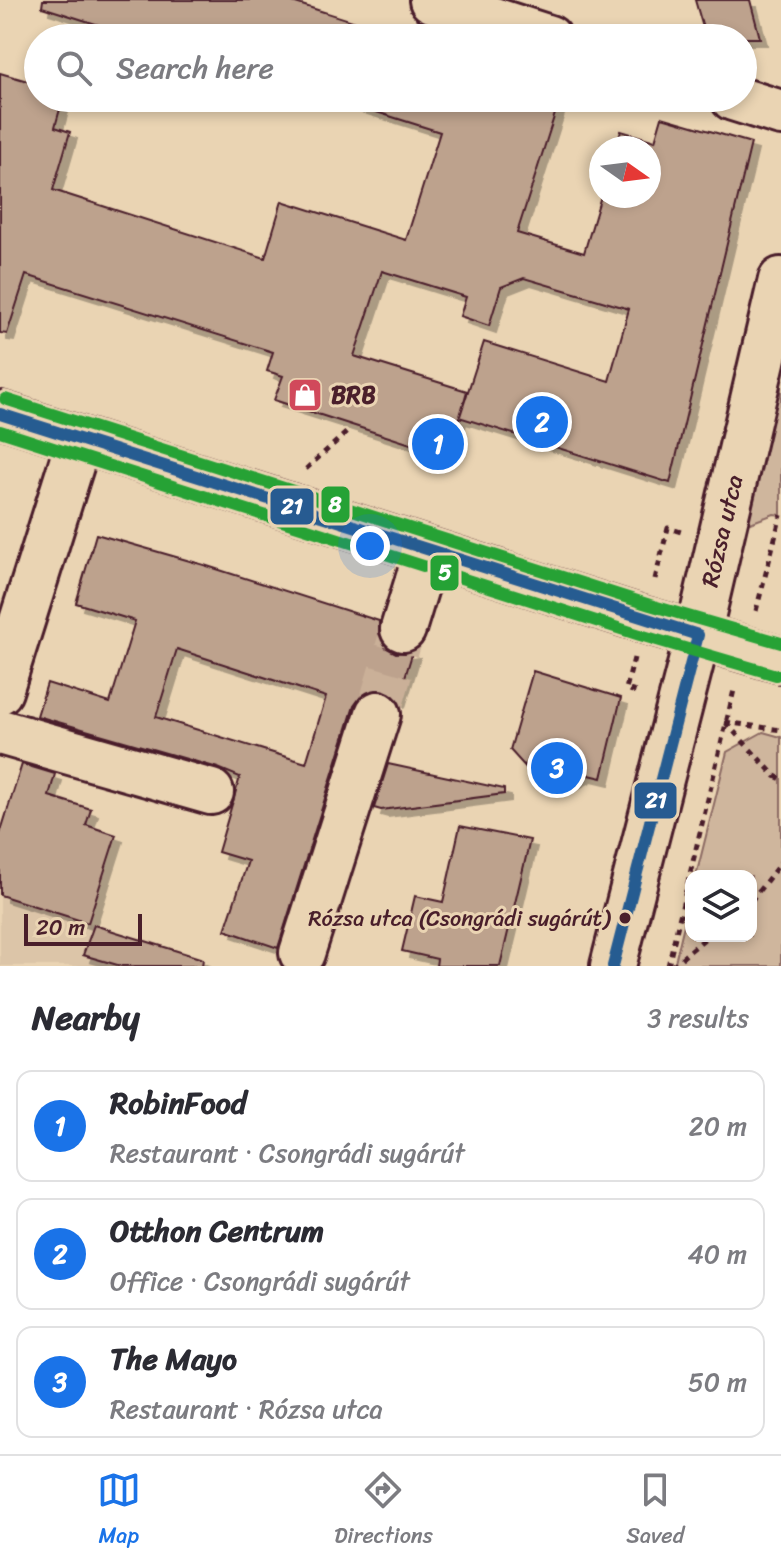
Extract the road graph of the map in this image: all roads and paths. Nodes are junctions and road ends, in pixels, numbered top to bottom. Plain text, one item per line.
1 (432, 0) edge
2 (506, 24) edge
3 (757, 106) edge
4 (781, 113) edge
5 (781, 280) edge
6 (0, 414) edge
7 (79, 440) junction
8 (781, 515) edge
9 (668, 528) dead end
10 (781, 544) edge
11 (427, 551) junction
12 (771, 557) junction
13 (645, 620) junction
14 (403, 629) tunnel mouth
15 (698, 635) junction
16 (763, 655) edge
17 (0, 691) edge
18 (378, 714) tunnel mouth
19 (725, 722) junction
20 (781, 730) edge
21 (0, 732) edge
22 (781, 779) edge
23 (211, 792) dead end
24 (781, 862) edge
25 (757, 893) edge
26 (700, 942) edge
27 (302, 953) dead end
28 (613, 966) edge
29 (670, 966) edge

1 - 2 street
3 - 4 street
5 - 15 street, Rózsa utca
6 - 7 street
7 - 11 street
7 - 17 street
8 - 12 path
9 - 13 path
10 - 12 path
11 - 13 street
11 - 14 street
12 - 16 path
13 - 15 street
15 - 16 street
15 - 28 street, Rózsa utca
18 - 27 street
19 - 20 path
19 - 22 path
19 - 29 path
21 - 23 street
24 - 25 path
26 - 29 path

